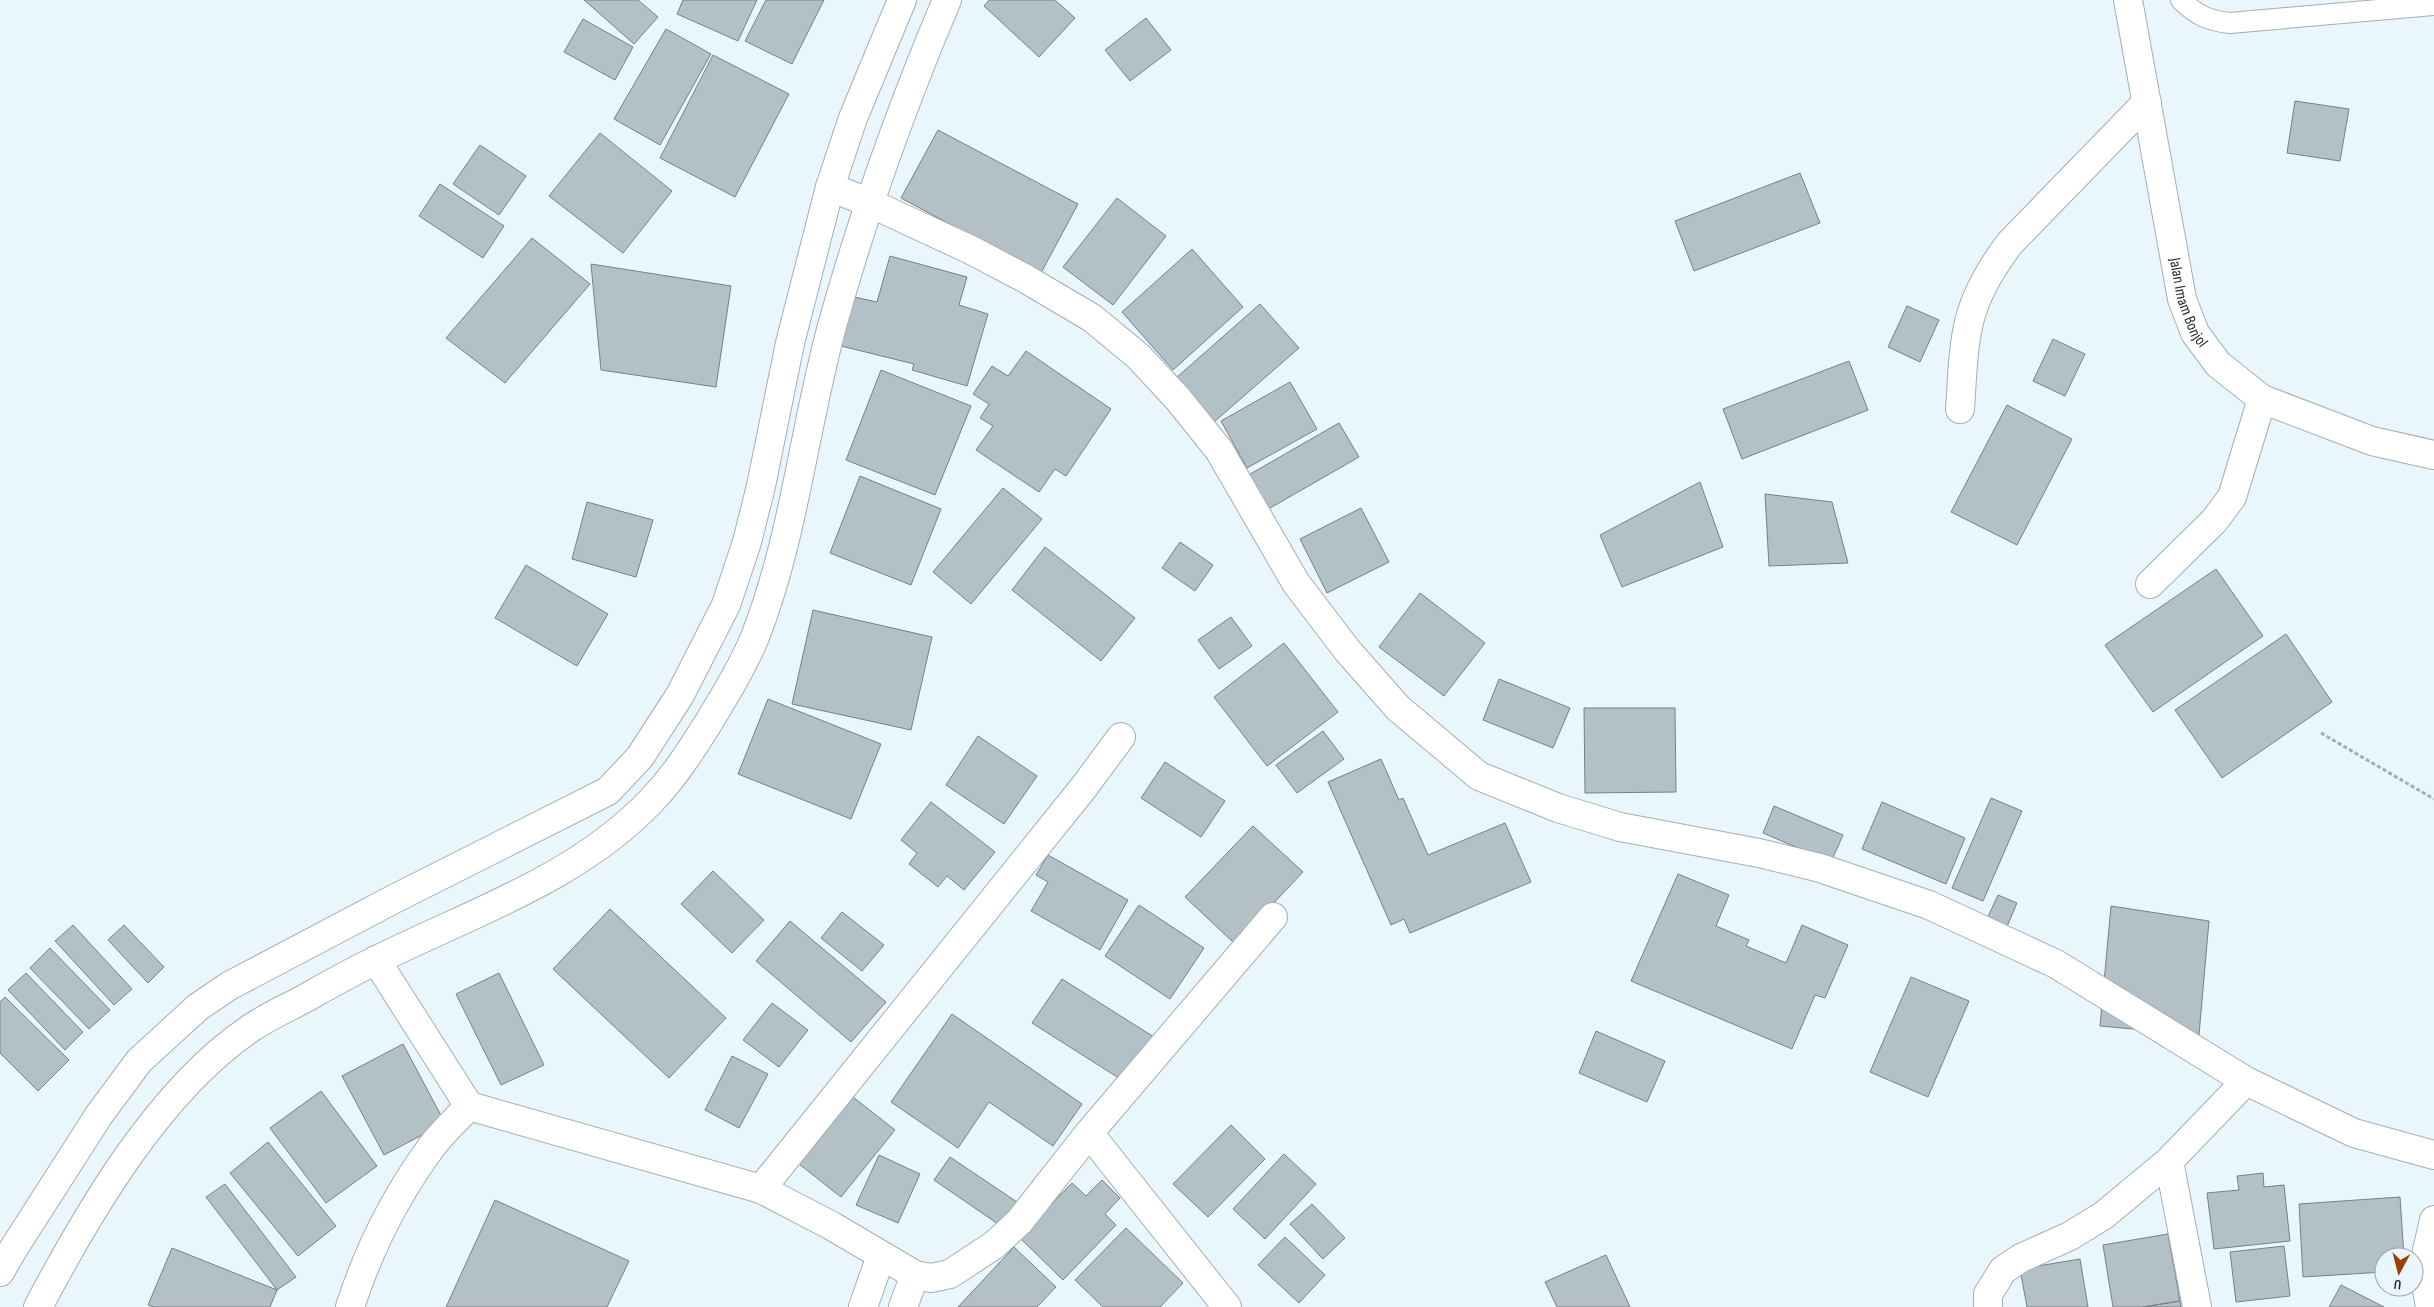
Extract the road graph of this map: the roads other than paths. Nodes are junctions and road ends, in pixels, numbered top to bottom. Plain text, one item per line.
1 (902, 0) edge
2 (947, 0) edge
3 (2128, 0) edge
4 (2181, 0) edge
5 (2434, 5) edge
6 (2147, 102) junction
7 (830, 187) junction
8 (870, 203) junction
9 (2262, 400) junction
10 (1960, 409) dead end
11 (2434, 455) edge
12 (2150, 584) dead end
13 (1122, 737) dead end
14 (1273, 917) dead end
15 (376, 960) junction
16 (2246, 1081) junction
17 (469, 1106) junction
18 (1089, 1133) junction
19 (2434, 1155) edge
20 (2169, 1161) junction
21 (761, 1189) junction
22 (2434, 1220) edge
23 (881, 1256) junction
24 (0, 1272) edge
25 (915, 1275) junction
26 (38, 1307) edge
27 (350, 1307) edge
28 (863, 1307) edge
29 (903, 1307) edge
30 (1227, 1307) edge
31 (1988, 1307) edge
32 (2197, 1307) edge
33 (2430, 1307) edge

1 - 7 street
2 - 8 street
3 - 6 street, Jalan Imam Bonjol
4 - 5 lane
6 - 9 street, Jalan Imam Bonjol
6 - 10 street
7 - 8 street
7 - 24 street
8 - 15 street
8 - 16 street
9 - 11 street, Jalan Imam Bonjol
9 - 12 street
13 - 21 street
14 - 18 street
15 - 17 street
15 - 26 street
16 - 19 street
16 - 20 street
17 - 21 street
17 - 27 street
18 - 25 street
18 - 30 street
20 - 31 street
20 - 32 street
21 - 23 street
22 - 33 street
23 - 25 street
23 - 28 street
25 - 29 street

